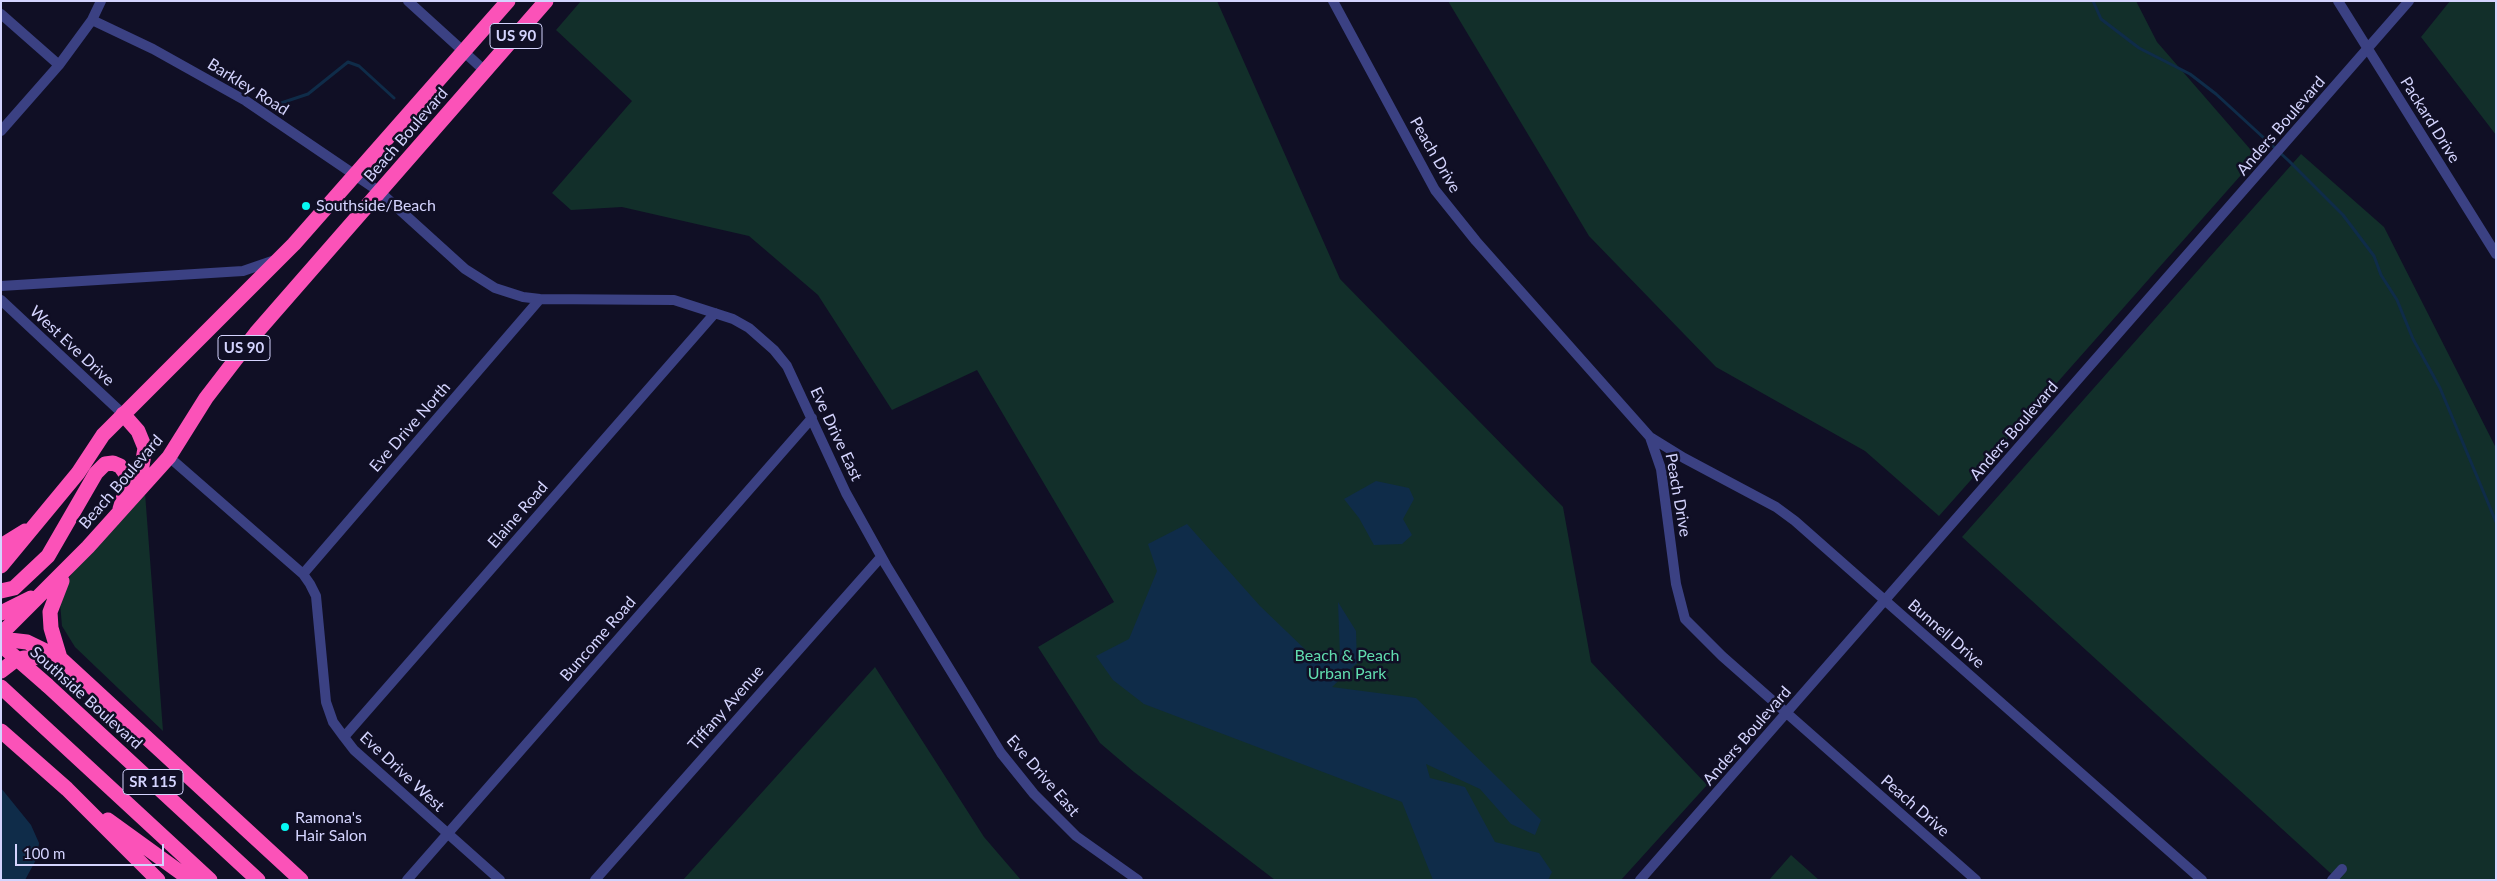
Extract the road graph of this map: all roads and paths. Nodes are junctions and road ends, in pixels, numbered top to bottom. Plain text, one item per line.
1 (101, 1) edge
2 (408, 1) edge
3 (508, 1) edge
4 (546, 1) edge
5 (1332, 1) edge
6 (2338, 1) edge
7 (2409, 1) edge
8 (1, 14) edge
9 (92, 20) junction
10 (2368, 49) junction
11 (464, 52) junction
12 (59, 65) junction
13 (485, 71) junction
14 (1, 132) edge
15 (356, 176) junction
16 (380, 192) junction
17 (2496, 254) edge
18 (281, 258) junction
19 (1, 286) edge
20 (540, 299) junction
21 (1, 300) edge
22 (715, 313) junction
23 (123, 414) junction
24 (812, 418) junction
25 (1650, 437) junction
26 (169, 457) junction
27 (123, 509) junction
28 (37, 524) junction
29 (1, 546) edge
30 (88, 547) junction
31 (881, 556) junction
32 (1, 566) edge
33 (302, 574) junction
34 (48, 589) junction
35 (1, 591) edge
36 (1885, 600) junction
37 (1, 613) edge
38 (1, 634) edge
39 (1, 639) edge
40 (1, 645) edge
41 (60, 658) junction
42 (1, 671) edge
43 (1, 687) edge
44 (1787, 714) junction
45 (1, 731) edge
46 (344, 737) junction
47 (67, 789) junction
48 (448, 834) junction
49 (2342, 869) dead end
50 (158, 880) edge
51 (191, 880) edge
52 (210, 880) edge
53 (258, 880) edge
54 (301, 880) edge
55 (407, 880) edge
56 (500, 880) edge
57 (595, 880) edge
58 (1138, 880) edge
59 (1640, 880) edge
60 (1976, 880) edge
61 (2202, 880) edge
62 (2332, 880) edge

1 - 9 street
2 - 11 street
3 - 11 highway, US 90
4 - 13 highway, Beach Boulevard / US 90
5 - 25 street, Peach Drive
6 - 10 street, Packard Drive
7 - 10 street, Anders Boulevard
8 - 12 street
9 - 12 street
9 - 15 street, Barkley Road
10 - 17 street, Packard Drive
10 - 36 street, Anders Boulevard
11 - 13 street
11 - 15 highway, US 90
12 - 14 street
13 - 16 highway, Beach Boulevard / US 90
15 - 16 street, Barkley Road
15 - 18 highway, US 90
16 - 20 street, Eve Drive East
16 - 26 highway, Beach Boulevard / US 90
18 - 19 street
18 - 23 highway, US 90
20 - 22 street, Eve Drive East
20 - 33 street, Eve Drive North
21 - 23 street, West Eve Drive
22 - 24 street, Eve Drive East
22 - 46 street, Elaine Road
23 - 27 highway
23 - 28 highway, US 90
24 - 31 street, Eve Drive East
24 - 48 street, Buncome Road
25 - 36 street, Bunnell Drive
25 - 44 street, Peach Drive
26 - 27 highway, Beach Boulevard / US 90
26 - 33 street, Eve Drive West
27 - 30 highway, Beach Boulevard / US 90
27 - 35 highway
28 - 29 highway
28 - 32 highway, US 90
30 - 34 highway, Beach Boulevard / US 90
30 - 41 highway
31 - 57 street, Tiffany Avenue
31 - 58 street, Eve Drive East
33 - 46 street, Eve Drive West
34 - 37 highway
34 - 38 highway, Beach Boulevard / US 90
36 - 44 street, Anders Boulevard
36 - 61 street, Bunnell Drive
39 - 41 highway
40 - 53 highway, Southside Boulevard / SR 115, bridge
41 - 42 highway
41 - 54 highway
43 - 52 highway, SR 115
44 - 59 street, Anders Boulevard
44 - 60 street, Peach Drive
45 - 47 highway
46 - 48 street, Eve Drive West
47 - 50 highway
47 - 51 highway
48 - 55 street, Buncome Road
48 - 56 street, Eve Drive West
49 - 62 street

